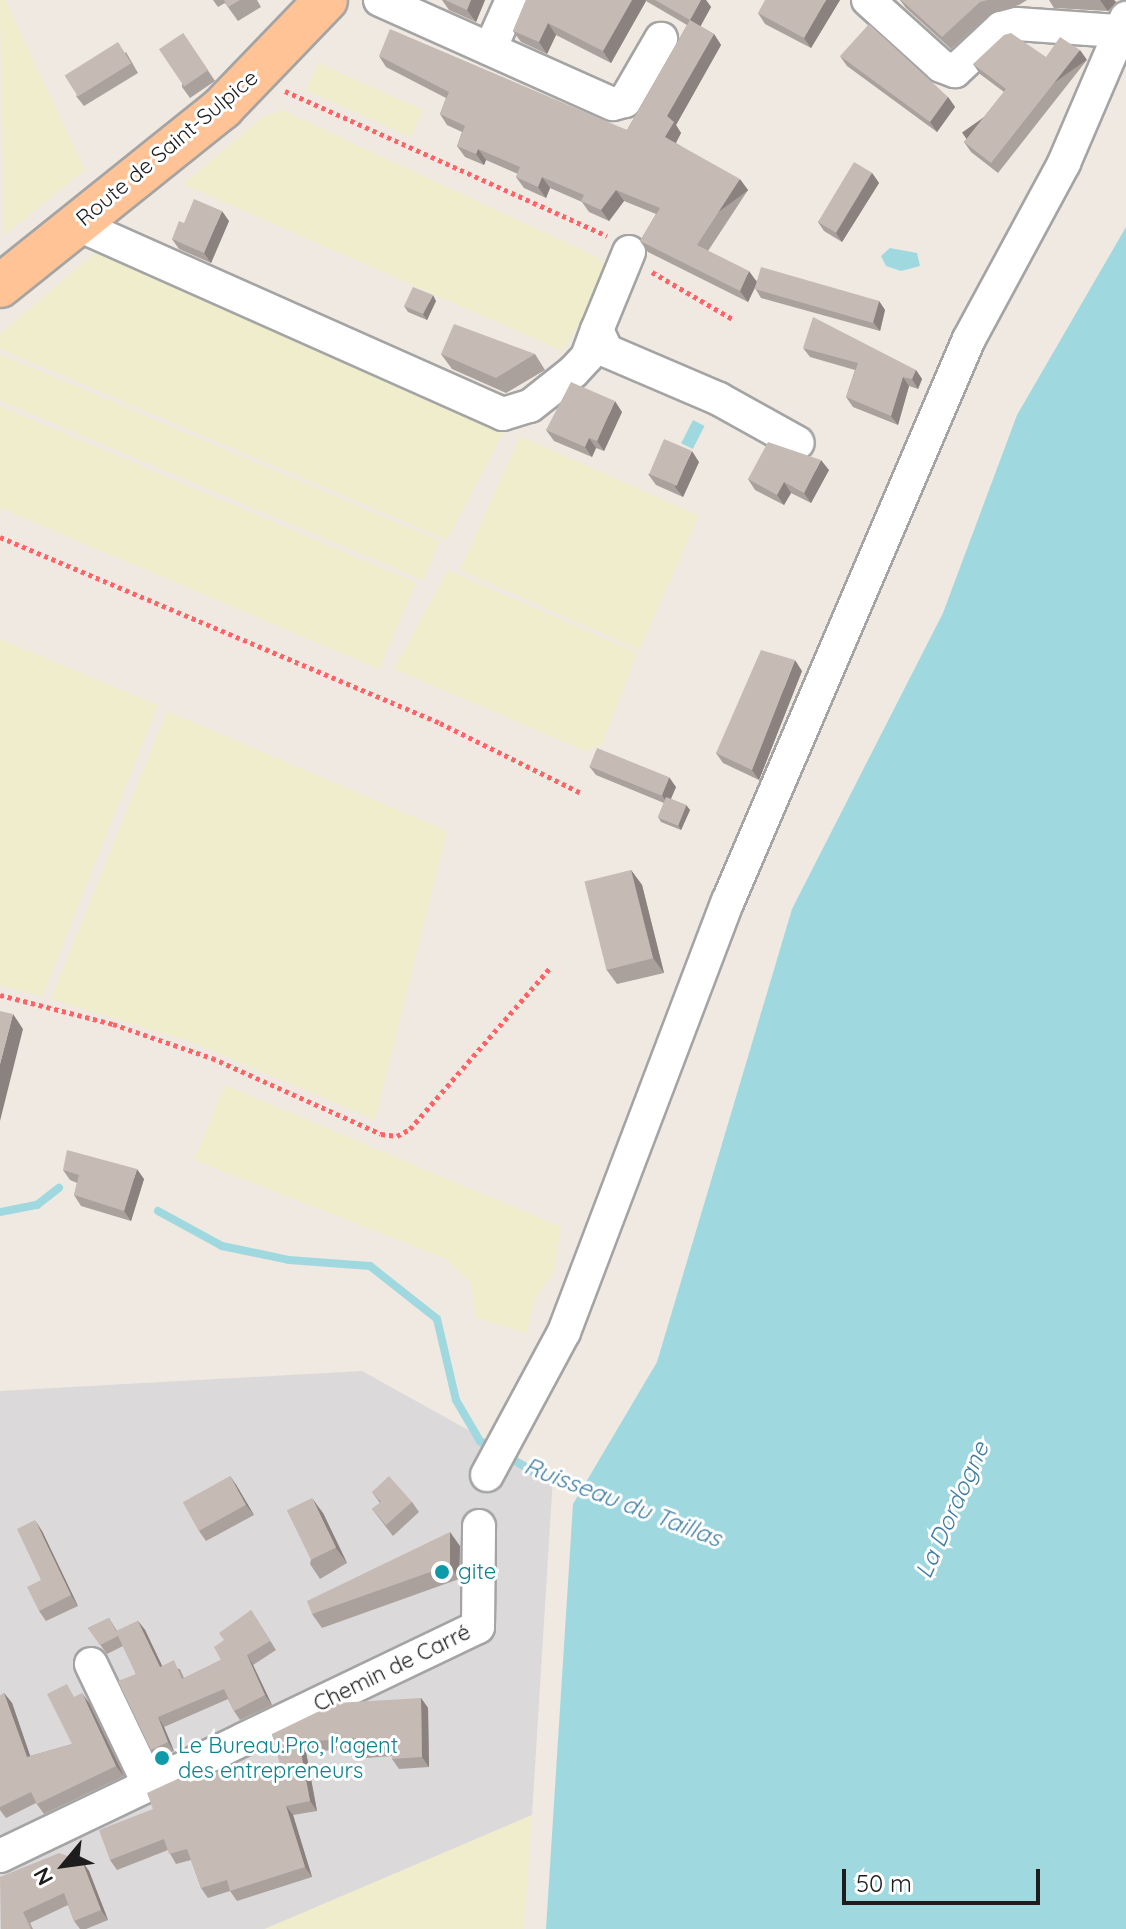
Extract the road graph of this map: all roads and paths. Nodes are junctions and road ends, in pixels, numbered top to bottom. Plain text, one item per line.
1 (326, 0) edge
2 (380, 0) edge
3 (512, 0) edge
4 (868, 0) edge
5 (1122, 25) edge
6 (661, 39) dead end
7 (490, 49) junction
8 (254, 77) junction
9 (76, 224) junction
10 (629, 252) junction
11 (0, 286) edge
12 (734, 320) dead end
13 (597, 330) junction
14 (798, 443) dead end
15 (0, 537) edge
16 (581, 793) dead end
17 (550, 968) dead end
18 (0, 995) edge
19 (494, 1462) dead end
20 (479, 1526) dead end
21 (91, 1664) dead end
22 (149, 1785) junction
23 (0, 1856) edge

1 - 8 main road, Route de Saint-Sulpice
2 - 7 street
3 - 7 street
4 - 5 street
5 - 19 street
6 - 7 street
8 - 9 main road, Route de Saint-Sulpice
8 - 10 path
9 - 11 main road, Route de Saint-Sulpice
9 - 13 street
10 - 12 path
10 - 13 street
13 - 14 street
15 - 16 path
17 - 18 path
20 - 22 street, Chemin de Carré
21 - 22 street
22 - 23 street, Chemin de Carré

